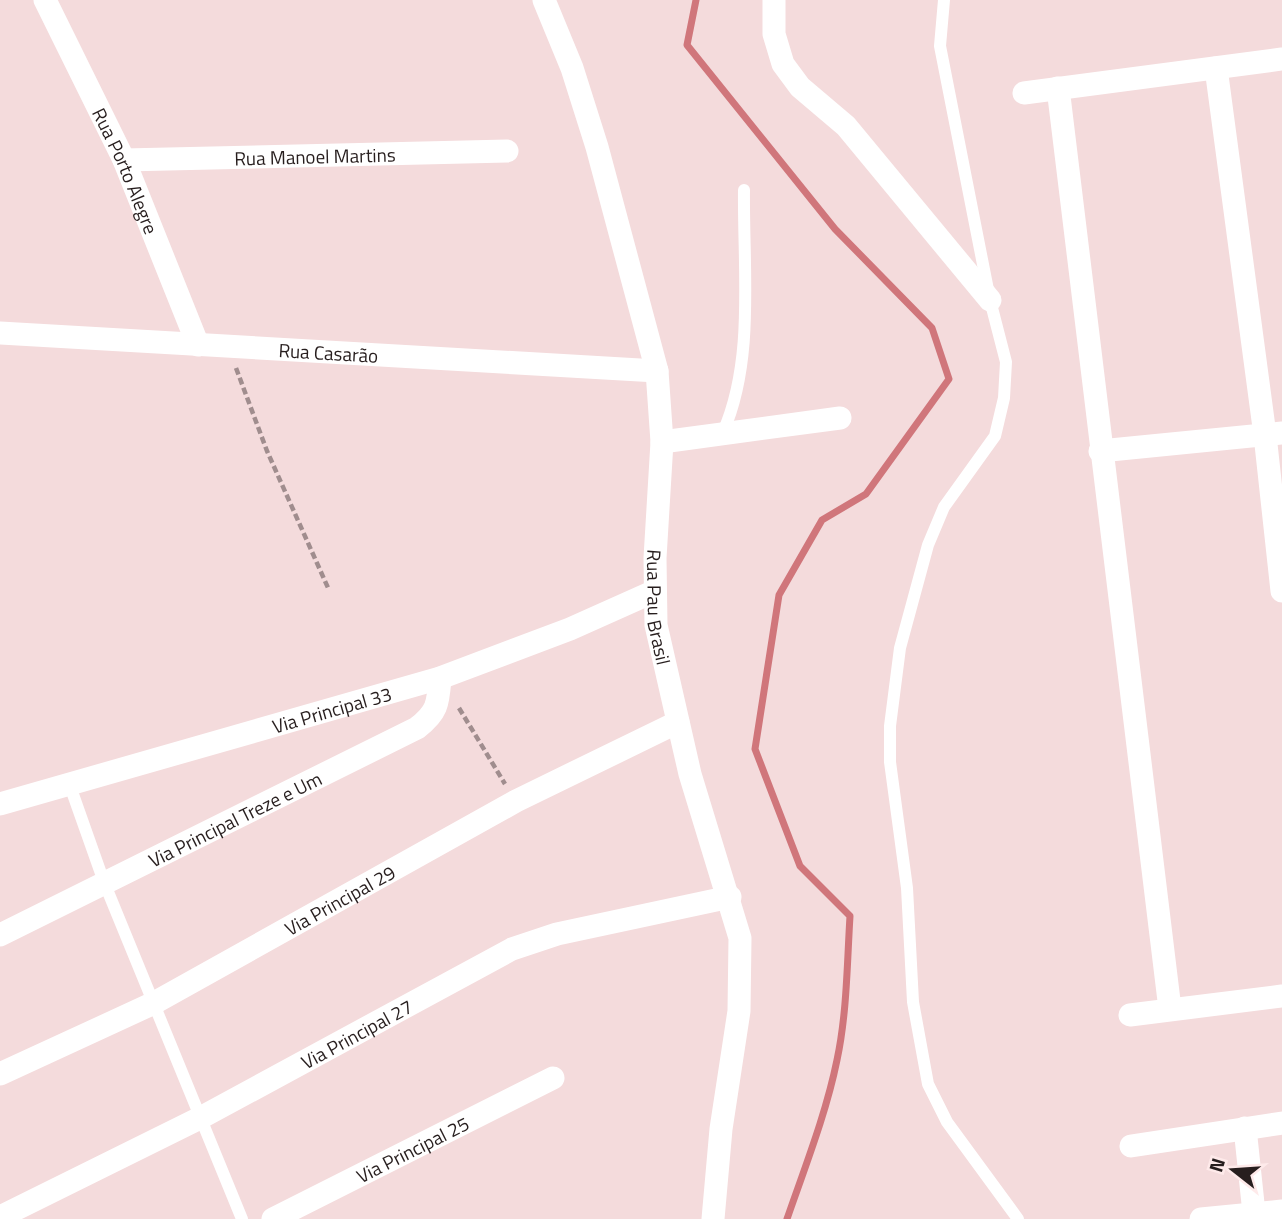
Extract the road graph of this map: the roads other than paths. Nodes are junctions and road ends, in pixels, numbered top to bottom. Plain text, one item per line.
1 (45, 0) edge
2 (544, 0) edge
3 (774, 0) edge
4 (943, 0) edge
5 (1282, 59) edge
6 (1216, 68) junction
7 (1058, 88) junction
8 (1024, 93) dead end
9 (507, 151) dead end
10 (124, 159) junction
11 (744, 190) dead end
12 (990, 300) junction
13 (0, 333) edge
14 (198, 345) junction
15 (657, 371) junction
16 (840, 418) dead end
17 (723, 432) junction
18 (1273, 434) edge
19 (662, 442) junction
20 (1100, 451) junction
21 (655, 591) junction
22 (1282, 591) edge
23 (440, 678) junction
24 (678, 722) junction
25 (69, 783) junction
26 (0, 804) edge
27 (104, 882) junction
28 (730, 897) junction
29 (0, 935) edge
30 (1282, 996) edge
31 (154, 1003) junction
32 (1170, 1009) junction
33 (1130, 1015) dead end
34 (0, 1074) edge
35 (553, 1078) dead end
36 (202, 1117) junction
37 (1282, 1123) edge
38 (1245, 1128) junction
39 (1131, 1146) dead end
40 (1282, 1211) edge
41 (1254, 1213) junction
42 (0, 1217) edge
43 (242, 1219) edge
44 (273, 1219) edge
45 (713, 1219) edge
46 (1018, 1219) edge
47 (1201, 1219) edge

1 - 10 street, Rua Porto Alegre
2 - 15 street, Rua Pau Brasil
3 - 12 street
4 - 12 lane
5 - 6 street
6 - 7 street
6 - 18 street
7 - 8 street
7 - 20 street
9 - 10 street, Rua Manoel Martins
10 - 14 street, Rua Porto Alegre
11 - 17 lane
12 - 46 lane
13 - 14 street, Rua Casarão
14 - 15 street, Rua Casarão
15 - 19 street, Rua Pau Brasil
16 - 17 street
17 - 19 street
18 - 20 street
18 - 22 street
19 - 21 street, Rua Pau Brasil
20 - 32 street
21 - 23 street, Via Principal 33
21 - 24 street, Rua Pau Brasil
23 - 25 street, Via Principal 33
23 - 27 street, Via Principal Treze e Um
24 - 28 street, Rua Pau Brasil
24 - 31 street, Via Principal 29
25 - 26 street, Via Principal 33
25 - 27 lane
27 - 29 street, Via Principal Treze e Um
27 - 31 lane
28 - 36 street, Via Principal 27
28 - 45 street, Rua Pau Brasil
30 - 32 street
31 - 34 street, Via Principal 29
31 - 36 lane
32 - 33 street
35 - 44 street, Via Principal 25
36 - 42 street, Via Principal 27
36 - 43 lane
37 - 38 street
38 - 39 street
38 - 41 street
40 - 41 street
41 - 47 street

